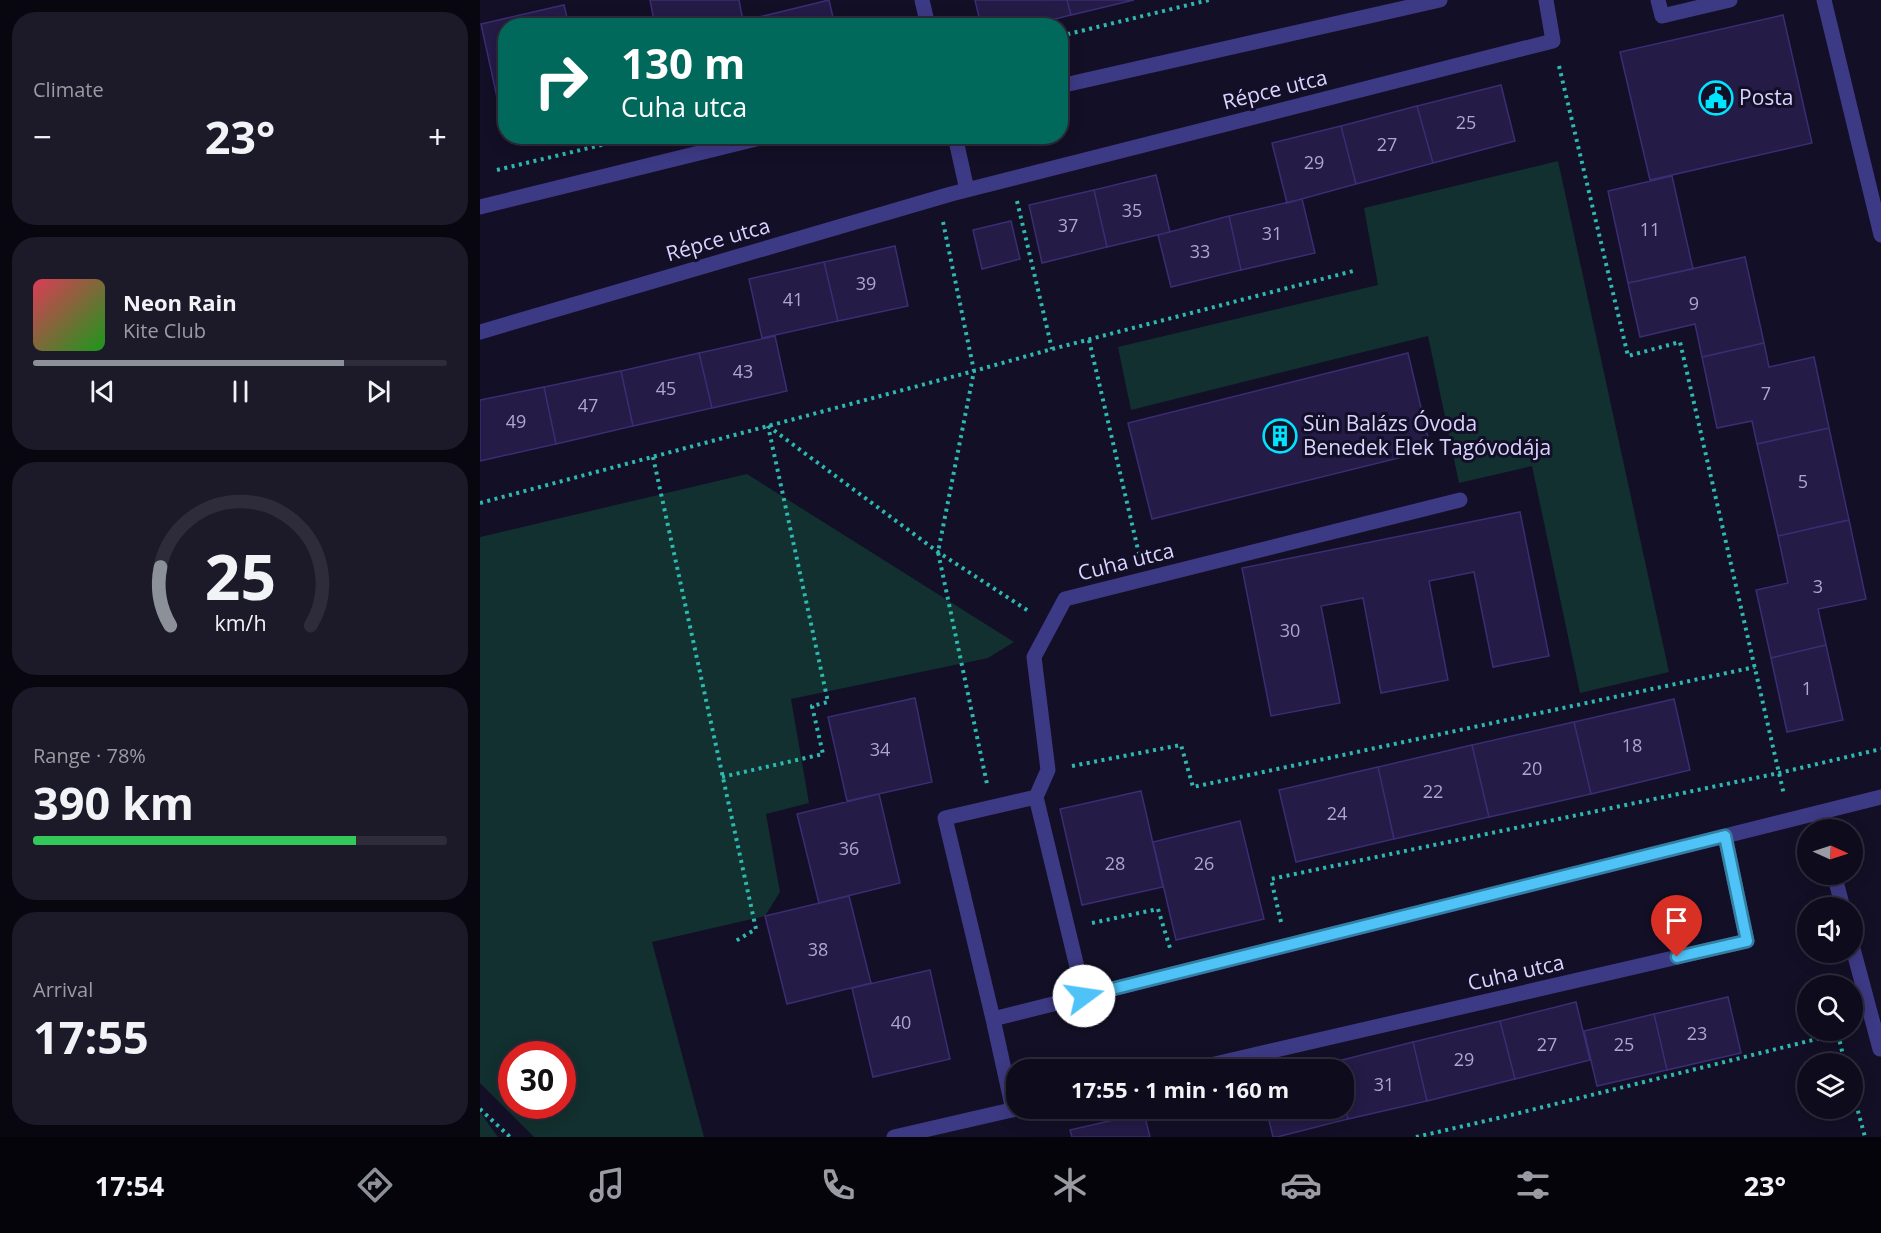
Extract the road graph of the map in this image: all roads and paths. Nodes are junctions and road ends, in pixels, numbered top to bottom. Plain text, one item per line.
1 (922, 0) edge
2 (1209, 0) edge
3 (1440, 0) edge
4 (1546, 0) edge
5 (1658, 0) edge
6 (1730, 0) edge
7 (1824, 0) edge
8 (925, 18) edge
9 (1068, 34) edge
10 (1553, 42) junction
11 (1068, 84) edge
12 (606, 144) edge
13 (736, 144) edge
14 (957, 144) edge
15 (497, 170) dead end
16 (1012, 179) junction
17 (968, 190) junction
18 (938, 197) junction
19 (480, 207) edge
20 (1881, 235) edge
21 (1353, 271) dead end
22 (480, 332) edge
23 (1089, 340) junction
24 (1052, 349) junction
25 (974, 371) junction
26 (768, 426) junction
27 (653, 457) junction
28 (1460, 500) dead end
29 (480, 503) edge
30 (938, 552) junction
31 (1145, 579) junction
32 (1051, 625) junction
33 (1755, 667) junction
34 (1881, 749) edge
35 (1048, 770) junction
36 (1779, 773) junction
37 (723, 777) junction
38 (1036, 797) junction
39 (1881, 797) edge
40 (992, 806) junction
41 (1818, 813) junction
42 (1819, 819) edge
43 (1790, 820) junction
44 (1725, 836) junction
45 (1270, 926) dead end
46 (1068, 928) junction
47 (734, 942) dead end
48 (1180, 946) dead end
49 (1857, 963) edge
50 (1084, 996) junction
51 (993, 1019) junction
52 (1810, 1041) edge
53 (1880, 1049) dead end
54 (1237, 1059) edge
55 (1006, 1068) edge
56 (480, 1109) edge
57 (1006, 1112) edge
58 (1860, 1119) edge
59 (510, 1137) edge
60 (894, 1137) edge
61 (1416, 1137) edge
62 (1865, 1137) edge

1 - 8 street
2 - 9 path
3 - 11 street
4 - 10 street
5 - 6 street
7 - 20 street
10 - 16 street, Répce utca
10 - 33 path
12 - 15 path
13 - 19 street
14 - 17 street
16 - 17 street, Répce utca
16 - 24 path
17 - 18 street, Répce utca
18 - 22 street, Répce utca
18 - 25 path
21 - 23 path
23 - 24 path
23 - 31 path
24 - 25 path
25 - 26 path
25 - 30 path
26 - 27 path
26 - 30 path
26 - 37 path
27 - 29 path
27 - 37 path
28 - 31 street, Cuha utca
30 - 32 path
30 - 40 path
31 - 32 street, Cuha utca
32 - 35 street, Cuha utca
33 - 35 path
33 - 36 path
34 - 36 path
35 - 38 street
36 - 43 path
36 - 45 path
37 - 47 path
38 - 40 street
38 - 46 street
39 - 41 street
40 - 51 street
41 - 42 street
41 - 43 street
43 - 44 street
44 - 50 street
44 - 54 street, Cuha utca
46 - 48 path
46 - 50 street
49 - 53 street
50 - 51 street
51 - 55 street
52 - 61 path
56 - 59 path
57 - 60 street
58 - 62 path

